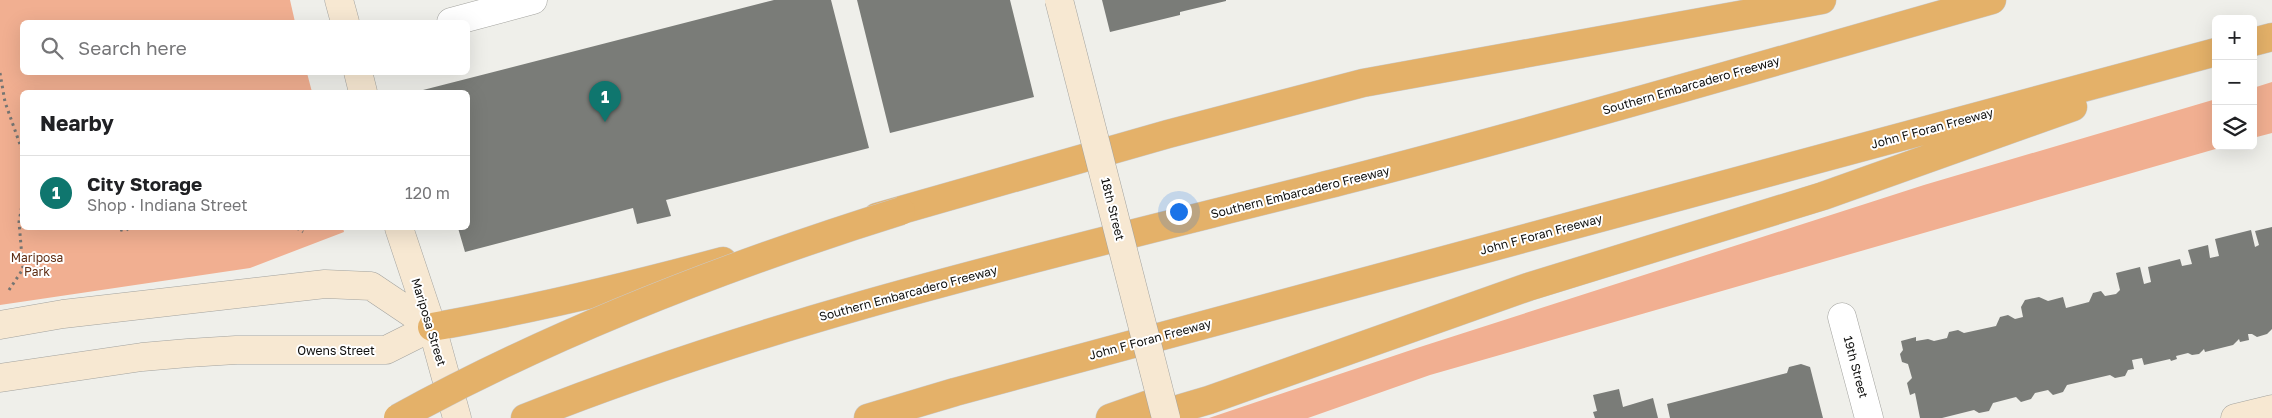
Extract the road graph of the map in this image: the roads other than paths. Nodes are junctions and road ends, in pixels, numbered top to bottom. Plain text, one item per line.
1 (339, 0) edge
2 (533, 0) edge
3 (1059, 0) edge
4 (1822, 0) edge
5 (1992, 0) edge
6 (344, 20) edge
7 (458, 20) edge
8 (2212, 53) edge
9 (2212, 57) edge
10 (359, 75) edge
11 (362, 90) edge
12 (1100, 158) junction
13 (400, 230) edge
14 (1842, 317) dead end
15 (0, 325) edge
16 (432, 327) junction
17 (0, 378) edge
18 (2272, 409) edge
19 (1158, 412) edge
20 (398, 418) edge
21 (457, 418) edge
22 (525, 418) edge
23 (868, 418) edge
24 (1110, 418) edge
25 (1869, 418) edge
26 (2236, 418) edge

1 - 6 street
2 - 7 street
3 - 12 street, 18th Street, bridge
4 - 16 highway
5 - 22 highway, Southern Embarcadero Freeway
8 - 23 highway, John F Foran Freeway
9 - 19 highway
10 - 11 street
12 - 19 street, 18th Street, bridge
12 - 20 highway, bridge
13 - 16 street, Mariposa Street
14 - 25 street, 19th Street
15 - 16 street
16 - 17 street, Owens Street
16 - 21 street, Mariposa Street
18 - 26 street
19 - 24 highway

